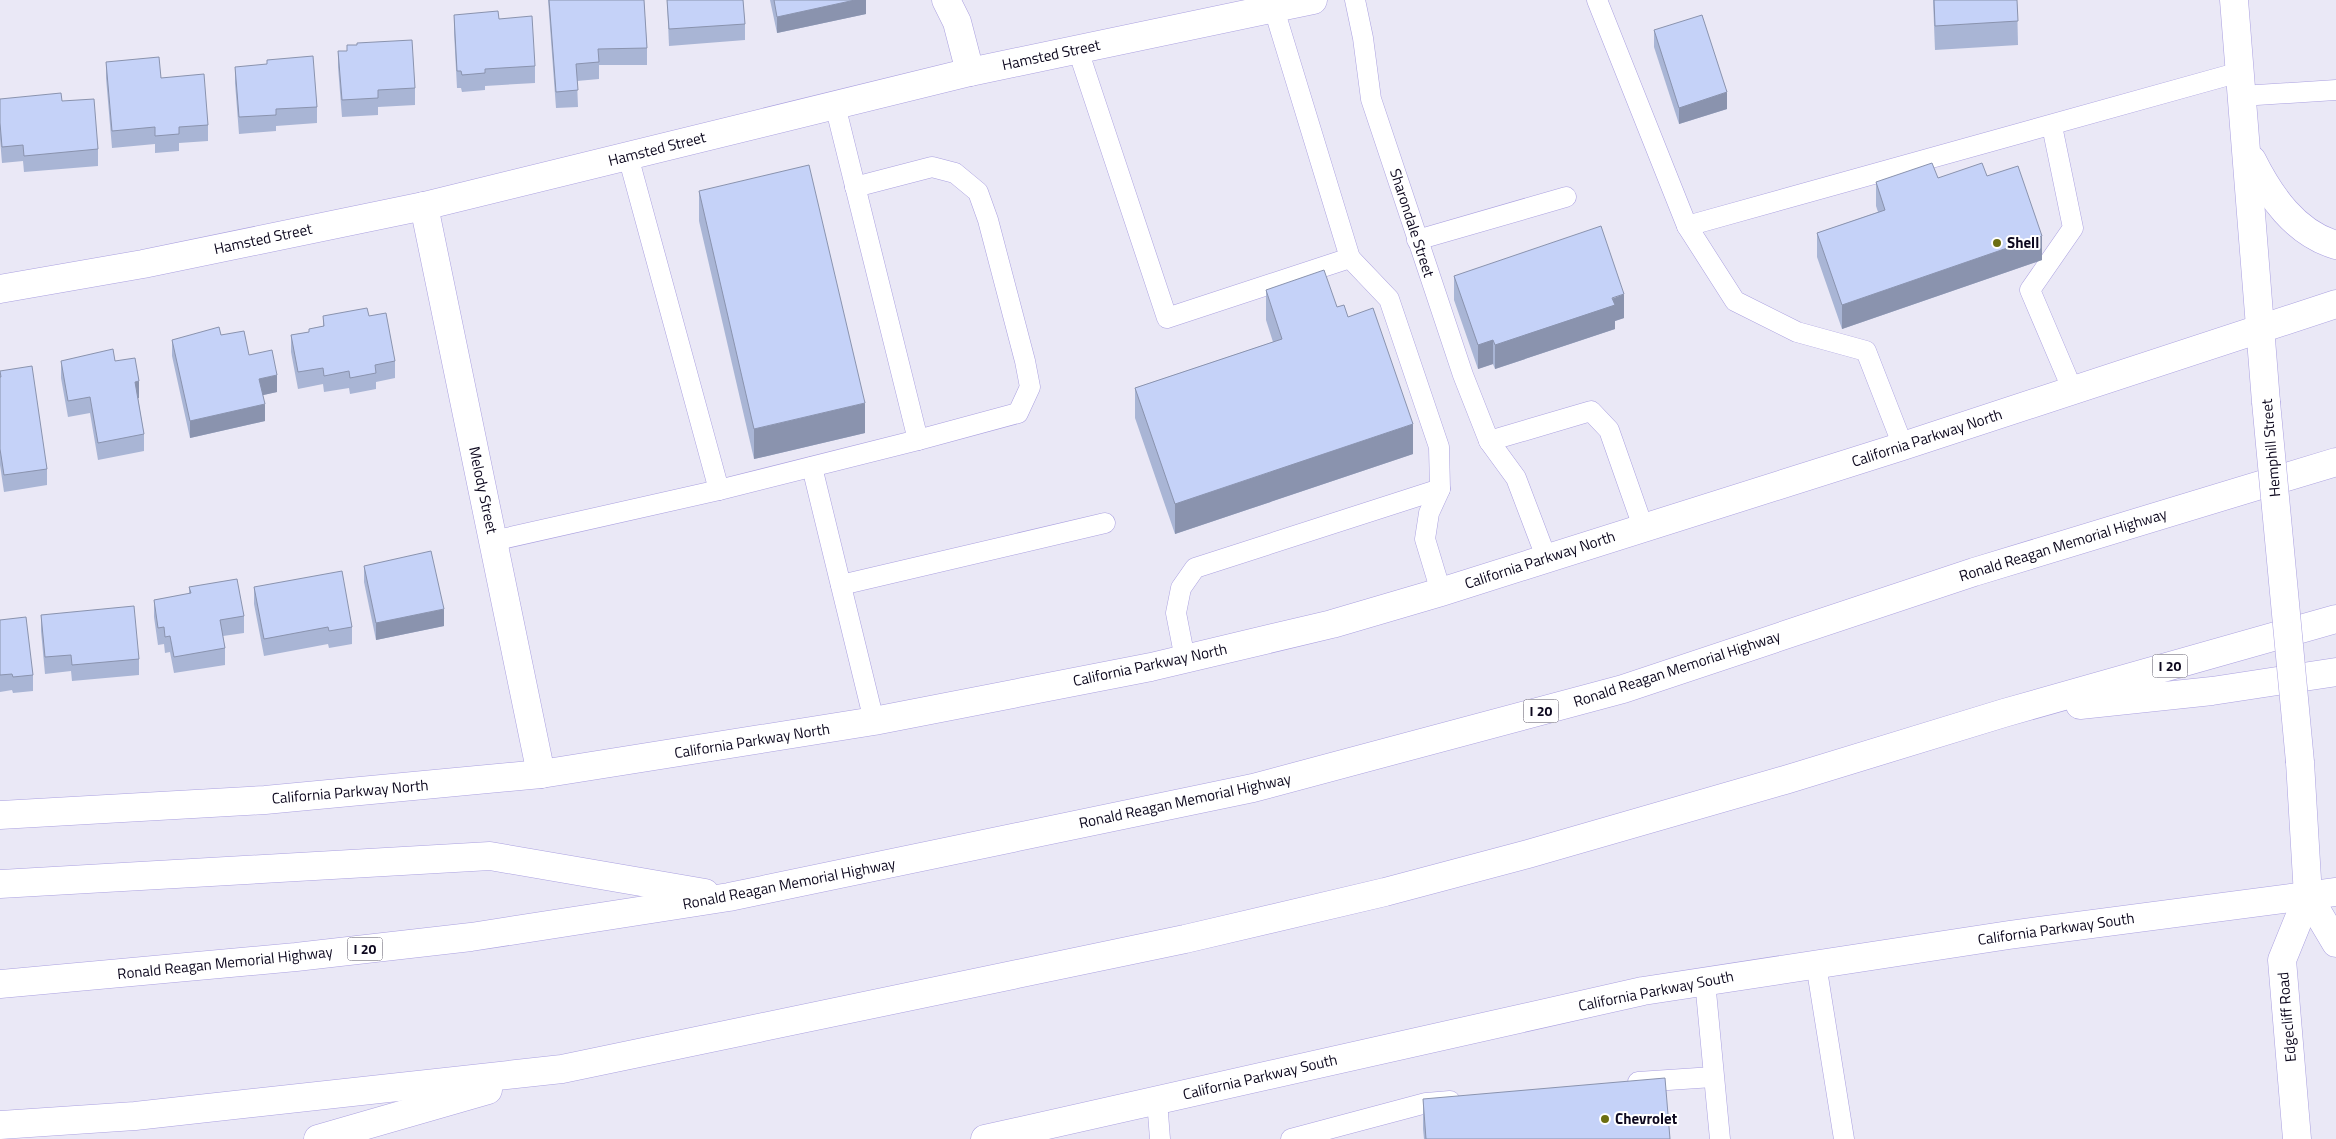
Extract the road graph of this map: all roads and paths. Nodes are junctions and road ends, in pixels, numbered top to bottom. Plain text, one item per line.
1 (946, 0) edge
2 (1313, 0) edge
3 (1355, 0) edge
4 (1597, 0) edge
5 (2234, 0) edge
6 (1274, 9) junction
7 (1078, 50) junction
8 (970, 72) junction
9 (2241, 84) junction
10 (2336, 90) edge
11 (835, 105) junction
12 (2052, 126) junction
13 (2246, 146) junction
14 (628, 156) junction
15 (854, 187) junction
16 (1566, 197) dead end
17 (424, 206) junction
18 (1688, 226) junction
19 (1417, 240) junction
20 (2336, 245) edge
21 (1350, 258) junction
22 (0, 289) edge
23 (2336, 304) edge
24 (2261, 330) junction
25 (2073, 391) junction
26 (918, 440) junction
27 (1489, 441) junction
28 (1903, 446) junction
29 (2336, 462) edge
30 (812, 467) junction
31 (1440, 489) junction
32 (719, 490) junction
33 (1105, 523) dead end
34 (1643, 527) junction
35 (493, 540) junction
36 (1546, 557) junction
37 (841, 585) junction
38 (1441, 592) junction
39 (2336, 619) edge
40 (1185, 659) junction
41 (2336, 672) edge
42 (2004, 713) junction
43 (874, 721) junction
44 (541, 774) junction
45 (0, 815) edge
46 (0, 884) edge
47 (2336, 892) edge
48 (2308, 896) junction
49 (729, 898) junction
50 (2336, 943) edge
51 (1816, 964) junction
52 (1704, 981) junction
53 (0, 984) edge
54 (562, 1069) junction
55 (1714, 1077) junction
56 (1618, 1084) edge
57 (1465, 1099) edge
58 (1157, 1100) junction
59 (0, 1125) edge
60 (318, 1139) edge
61 (985, 1139) edge
62 (1160, 1139) edge
63 (1291, 1139) edge
64 (1720, 1139) edge
65 (1844, 1139) edge
66 (2297, 1139) edge

1 - 8 main road
2 - 6 main road, Hamsted Street
3 - 19 lane, Sharondale Street
4 - 18 lane
5 - 9 main road, Hemphill Street
6 - 7 main road, Hamsted Street
6 - 21 lane
7 - 8 main road, Hamsted Street
7 - 21 lane
8 - 11 main road, Hamsted Street
9 - 10 lane
9 - 12 lane
9 - 13 main road, Hemphill Street
11 - 14 main road, Hamsted Street
11 - 15 lane
12 - 18 lane
12 - 25 lane
13 - 20 main road
13 - 24 main road, Hemphill Street
14 - 17 main road, Hamsted Street
14 - 32 lane
15 - 26 lane
15 - 26 lane
16 - 19 lane
17 - 22 main road, Hamsted Street
17 - 35 main road, Melody Street
18 - 28 lane
19 - 27 lane, Sharondale Street
21 - 31 lane
23 - 24 main road, California Parkway North
24 - 25 main road, California Parkway North
24 - 48 main road, Hemphill Street, bridge
25 - 28 main road, California Parkway North
26 - 30 lane
27 - 34 lane
27 - 36 lane, Sharondale Street
28 - 34 main road, California Parkway North
29 - 49 main road, Ronald Reagan Memorial Highway / I 20
30 - 32 lane
30 - 37 lane
31 - 38 lane
31 - 40 lane
32 - 35 lane
33 - 37 lane
34 - 36 main road, California Parkway North
35 - 44 main road, Melody Street
36 - 38 main road, California Parkway North
37 - 43 lane
38 - 40 main road, California Parkway North
39 - 42 main road, I 20
40 - 43 main road, California Parkway North
41 - 42 main road
42 - 54 main road, I 20
43 - 44 main road, California Parkway North
44 - 45 main road, California Parkway North
46 - 49 main road
47 - 48 main road, California Parkway South
48 - 50 main road
48 - 51 main road, California Parkway South
48 - 66 main road, Edgecliff Road
49 - 53 main road, Ronald Reagan Memorial Highway / I 20
51 - 52 main road, California Parkway South
51 - 65 lane
52 - 55 lane
52 - 58 main road, California Parkway South
54 - 59 main road, I 20
54 - 60 main road
55 - 56 lane
55 - 64 lane
57 - 63 lane
58 - 61 main road, California Parkway South
58 - 62 lane

